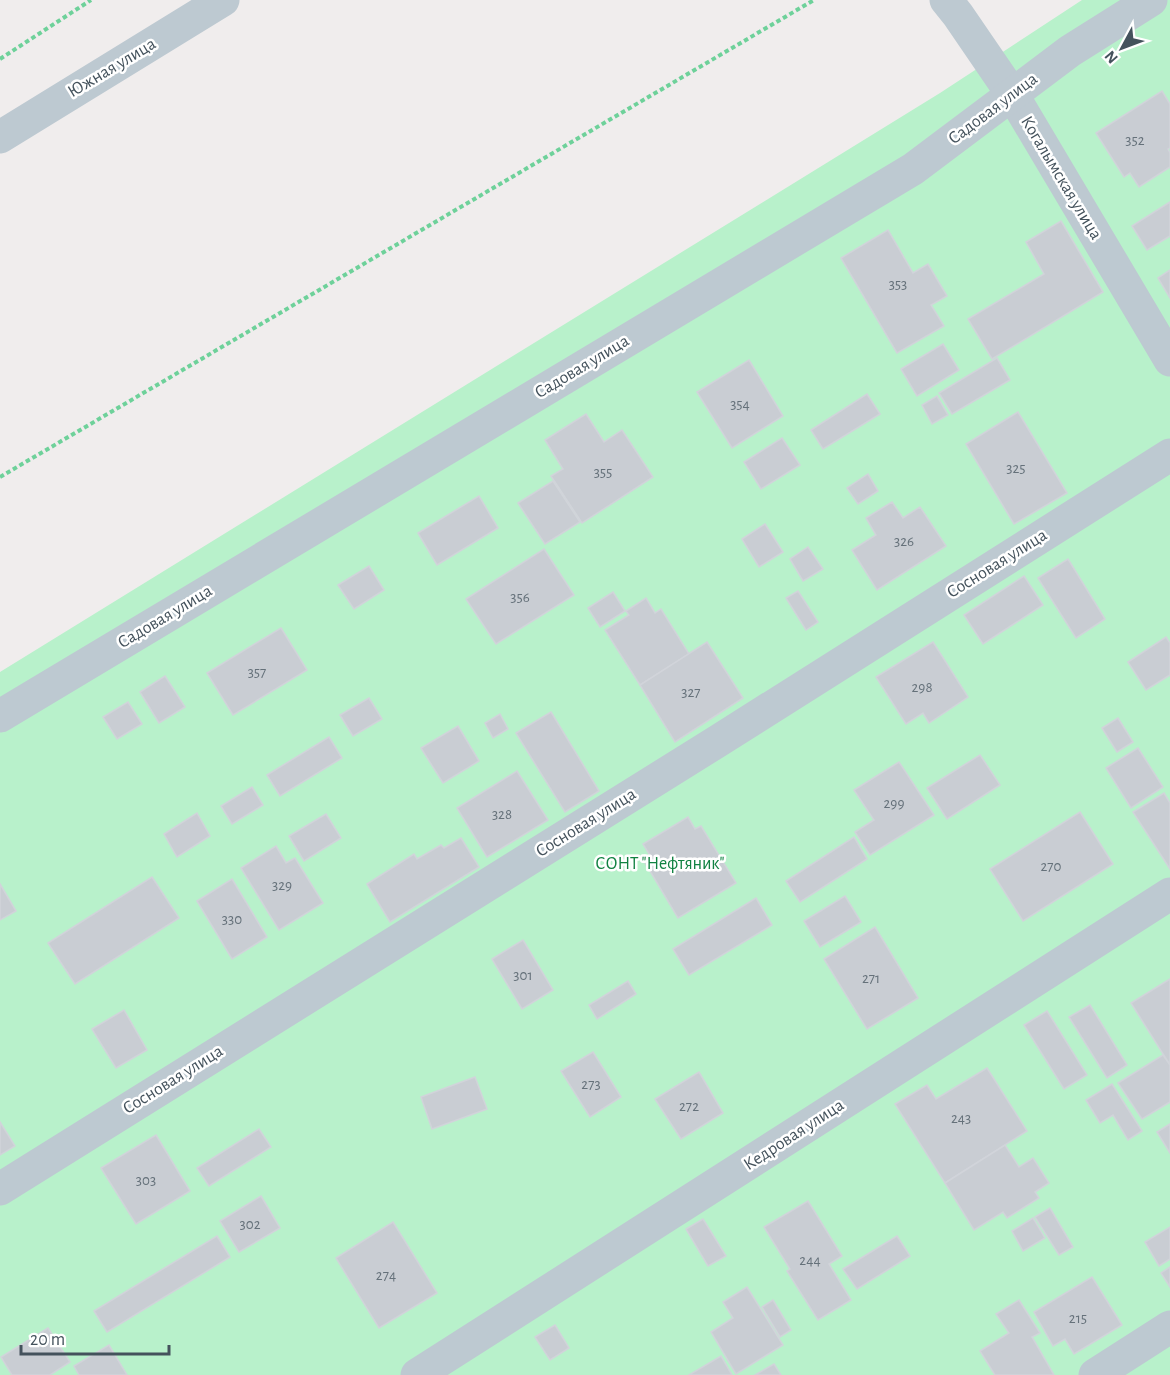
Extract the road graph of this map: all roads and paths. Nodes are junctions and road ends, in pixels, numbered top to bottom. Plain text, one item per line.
1 (91, 0) edge
2 (224, 0) edge
3 (814, 0) edge
4 (946, 0) edge
5 (1151, 0) edge
6 (0, 59) edge
7 (1012, 94) junction
8 (0, 137) edge
9 (1170, 360) edge
10 (1170, 455) edge
11 (0, 477) edge
12 (0, 716) edge
13 (1170, 894) edge
14 (0, 1189) edge
15 (1170, 1327) edge
16 (417, 1375) edge
17 (1095, 1375) edge

1 - 6 path
2 - 8 street, Южная улица
3 - 11 path
4 - 7 street, Когалымская улица
5 - 7 street, Садовая улица
7 - 9 street, Когалымская улица
7 - 12 street, Садовая улица
10 - 14 street, Сосновая улица
13 - 16 street, Кедровая улица
15 - 17 street

